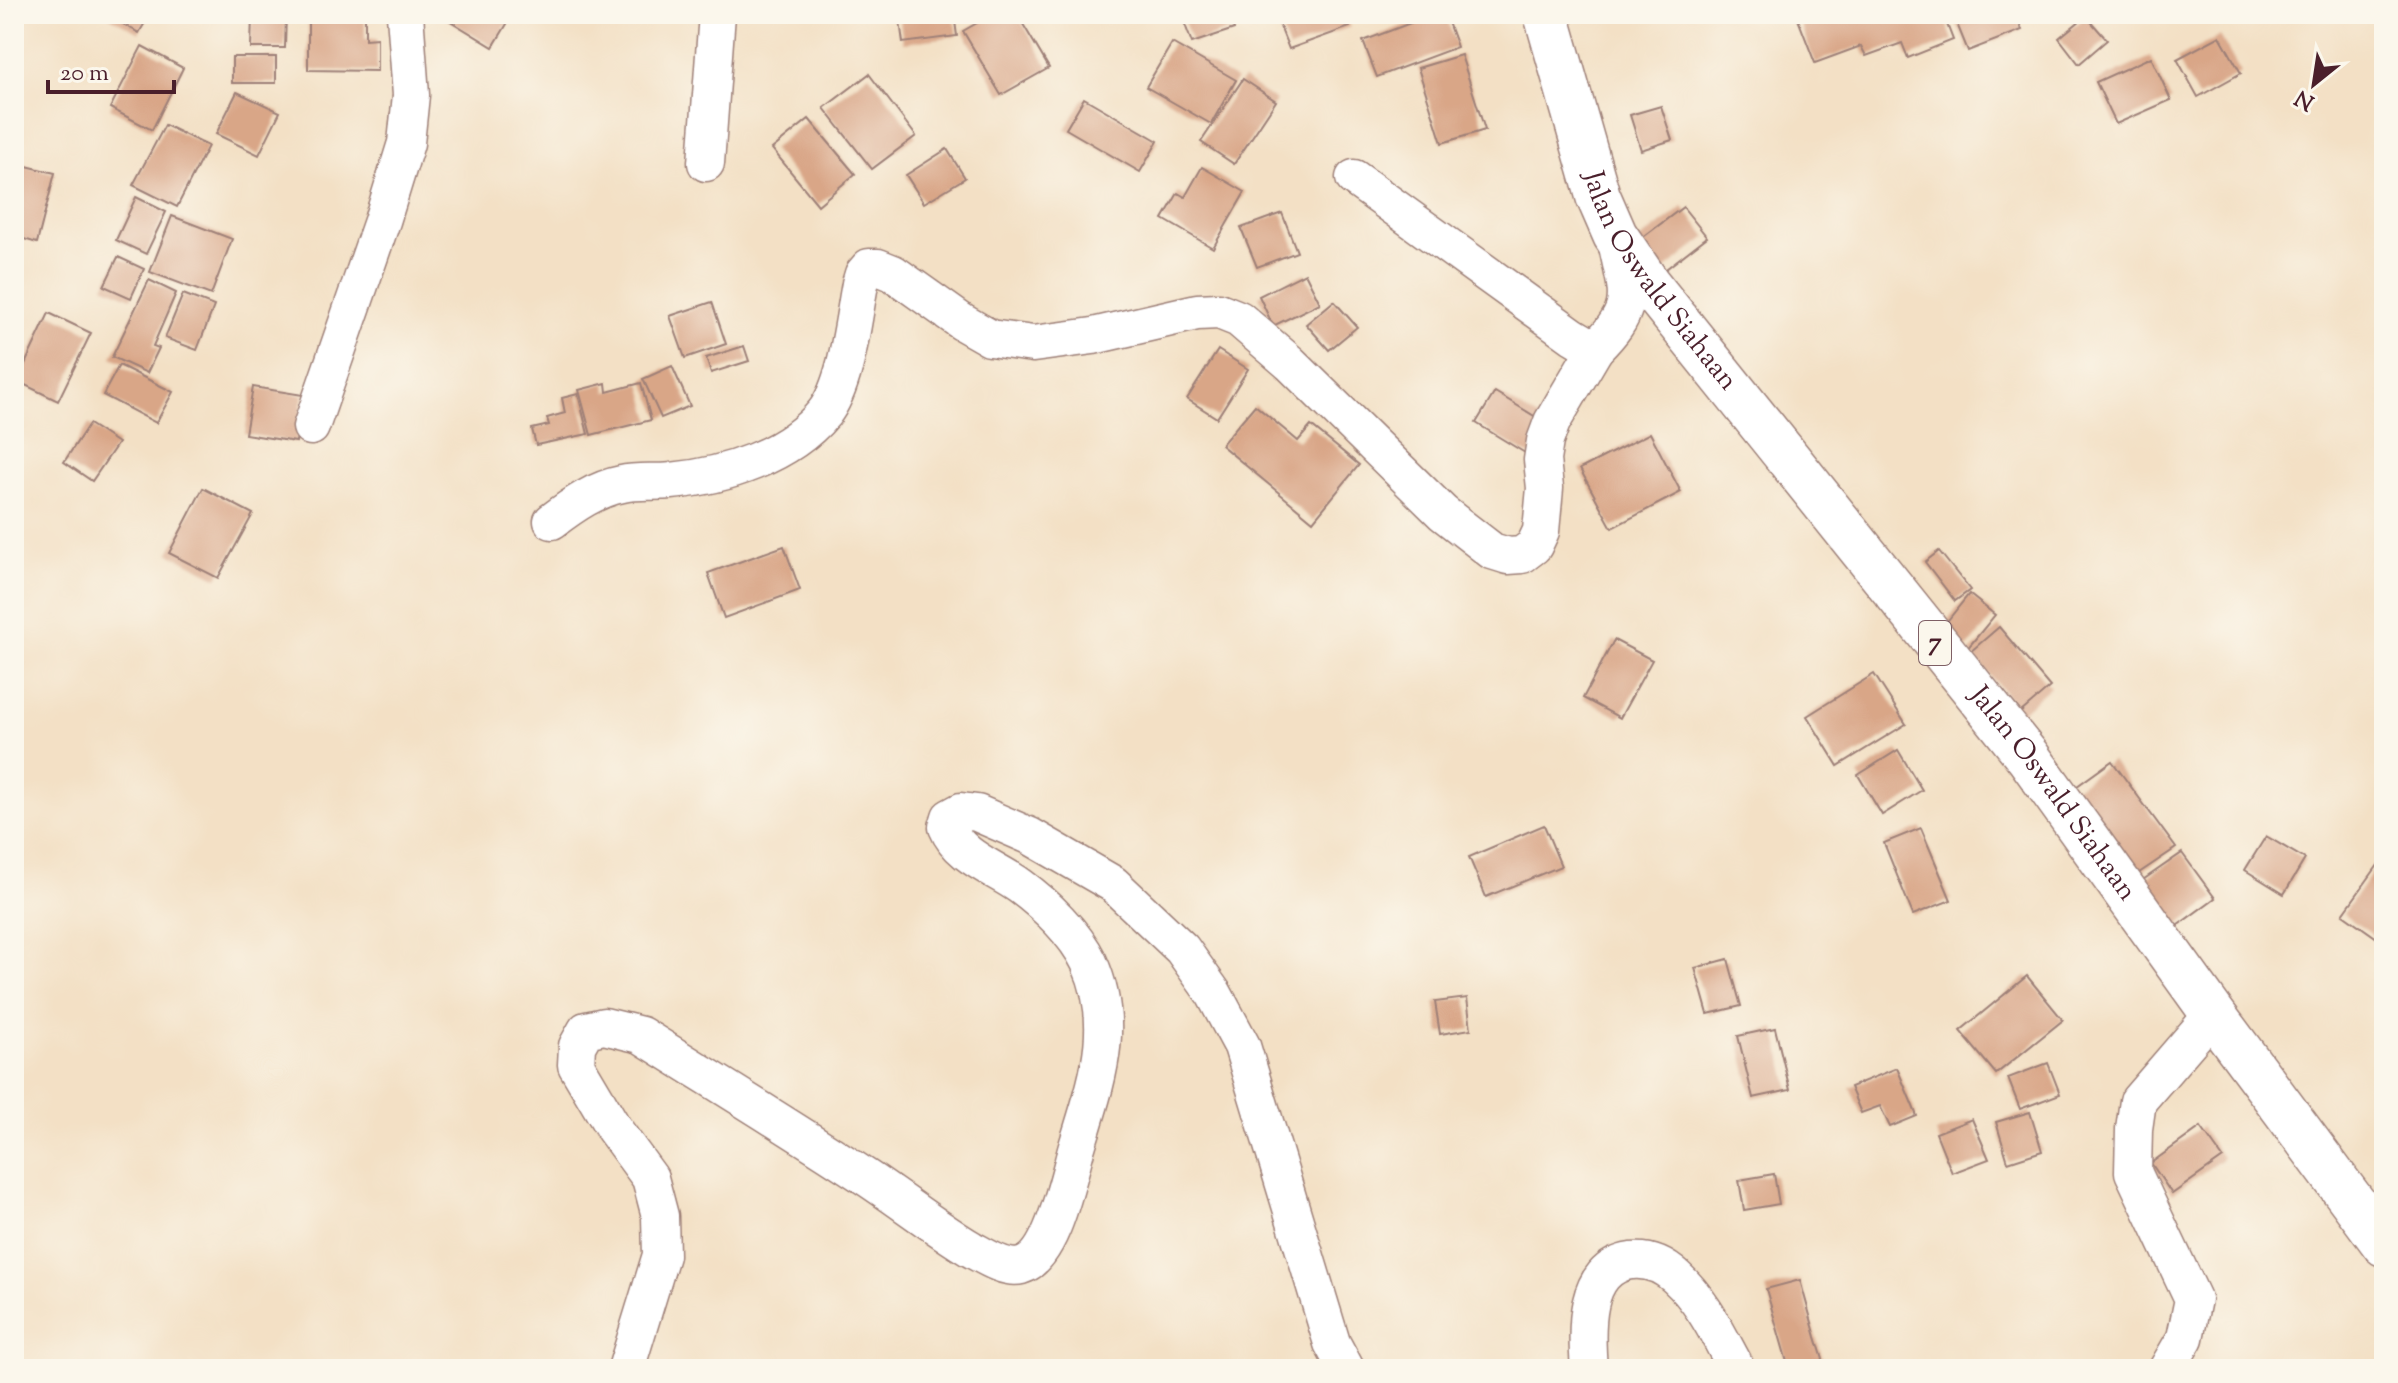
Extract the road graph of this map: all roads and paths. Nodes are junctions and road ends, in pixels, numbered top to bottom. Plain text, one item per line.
1 (405, 14) edge
2 (717, 14) edge
3 (1546, 14) edge
4 (706, 163) dead end
5 (1354, 178) dead end
6 (1615, 235) junction
7 (1595, 349) junction
8 (311, 427) dead end
9 (552, 521) dead end
10 (2213, 1014) junction
11 (2384, 1244) edge
12 (626, 1369) edge
13 (1346, 1369) edge
14 (1589, 1369) edge
15 (1737, 1369) edge
16 (2167, 1369) edge

1 - 8 street
2 - 4 street
3 - 6 highway, Jalan Oswald Siahaan / 7
5 - 7 street
6 - 7 street
6 - 10 highway, Jalan Oswald Siahaan / 7
7 - 9 street
10 - 11 highway, Jalan Oswald Siahaan / 7
10 - 16 street
12 - 13 street
14 - 15 street

